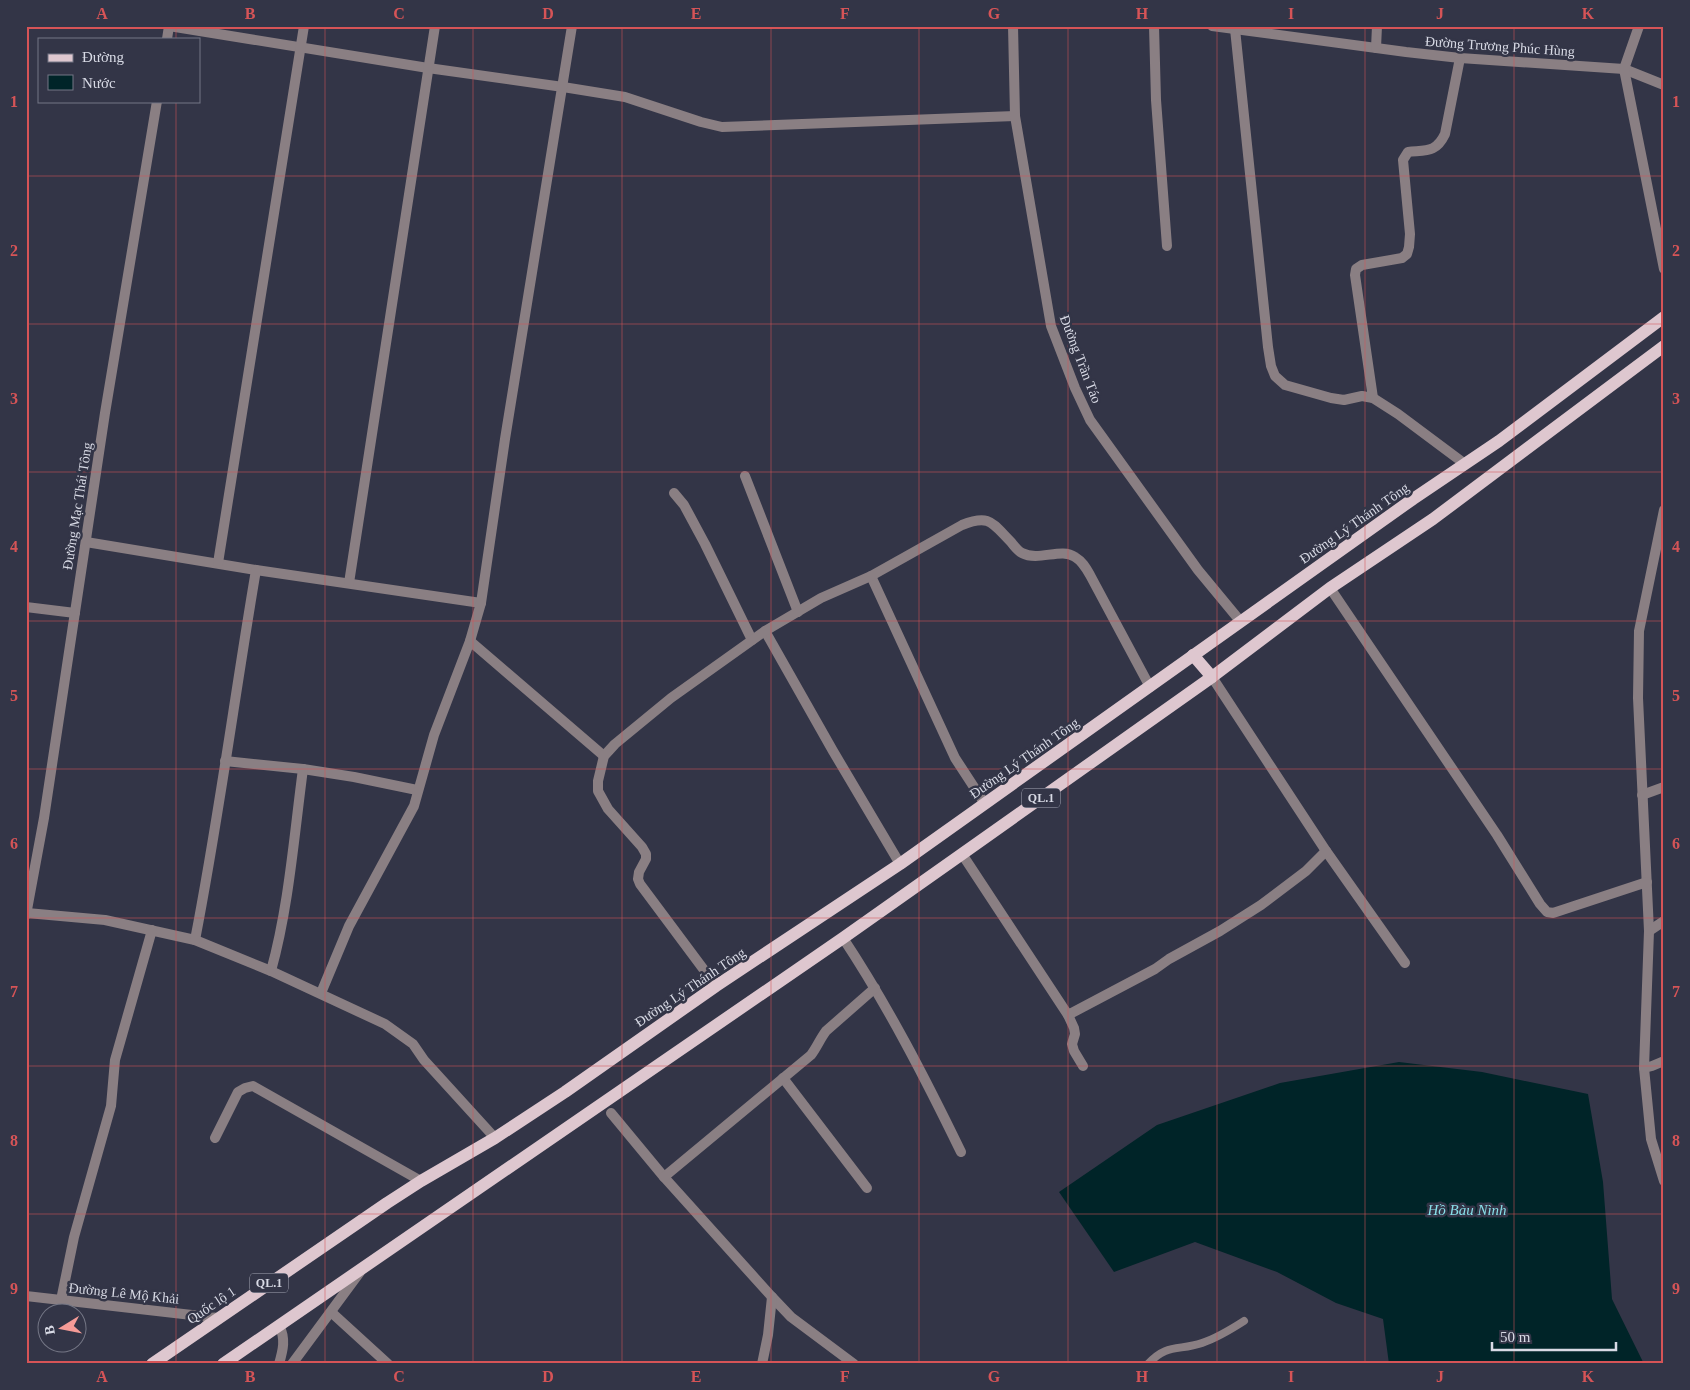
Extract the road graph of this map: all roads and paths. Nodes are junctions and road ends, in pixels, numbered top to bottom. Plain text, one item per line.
1 (169, 26) edge
2 (304, 26) edge
3 (435, 26) edge
4 (572, 26) edge
5 (1013, 26) edge
6 (1154, 26) edge
7 (1212, 26) edge
8 (1376, 26) edge
9 (1639, 26) edge
10 (1235, 29) junction
11 (301, 48) junction
12 (1376, 48) junction
13 (1460, 58) junction
14 (428, 68) junction
15 (1624, 69) junction
16 (1664, 86) edge
17 (563, 87) junction
18 (157, 102) edge
19 (1015, 116) junction
20 (1167, 246) dead end
21 (1664, 269) edge
22 (1664, 317) edge
23 (1664, 346) edge
24 (1373, 398) junction
25 (1465, 464) junction
26 (745, 476) dead end
27 (674, 493) dead end
28 (1664, 510) edge
29 (86, 542) junction
30 (218, 563) junction
31 (256, 570) junction
32 (870, 576) junction
33 (349, 583) junction
34 (1330, 588) junction
35 (481, 603) junction
36 (26, 607) edge
37 (798, 612) junction
38 (74, 613) junction
39 (1241, 622) junction
40 (765, 631) junction
41 (752, 640) junction
42 (470, 641) junction
43 (1193, 655) junction
44 (1212, 677) junction
45 (1150, 687) junction
46 (604, 756) junction
47 (225, 761) junction
48 (303, 769) junction
49 (1664, 787) edge
50 (417, 790) junction
51 (1642, 795) junction
52 (985, 804) junction
53 (1326, 851) junction
54 (962, 854) junction
55 (900, 864) junction
56 (1647, 882) junction
57 (26, 914) edge
58 (1664, 921) edge
59 (152, 930) junction
60 (1649, 931) junction
61 (843, 938) junction
62 (195, 940) junction
63 (1405, 963) dead end
64 (271, 971) junction
65 (716, 986) junction
66 (875, 988) junction
67 (320, 993) junction
68 (1068, 1015) junction
69 (1664, 1061) edge
70 (1083, 1066) dead end
71 (1644, 1068) junction
72 (783, 1078) junction
73 (611, 1112) dead end
74 (215, 1138) dead end
75 (495, 1138) junction
76 (961, 1152) dead end
77 (664, 1176) junction
78 (421, 1181) junction
79 (1664, 1181) edge
80 (867, 1188) dead end
81 (387, 1203) joint
82 (363, 1268) junction
83 (26, 1296) edge
84 (772, 1297) junction
85 (61, 1300) junction
86 (331, 1312) junction
87 (218, 1318) junction
88 (1244, 1321) dead end
89 (280, 1325) junction
90 (152, 1364) edge
91 (223, 1364) edge
92 (278, 1364) edge
93 (292, 1364) edge
94 (388, 1364) edge
95 (762, 1364) edge
96 (854, 1364) edge
97 (1148, 1364) edge

1 - 11 street
2 - 11 street
3 - 14 street
4 - 17 street
5 - 19 street, Đường Trần Táo
6 - 20 street
7 - 10 street, Đường Trương Phúc Hùng
8 - 12 street
9 - 15 street
10 - 12 street, Đường Trương Phúc Hùng
10 - 24 street
11 - 14 street
11 - 30 street
12 - 13 street, Đường Trương Phúc Hùng
13 - 15 street, Đường Trương Phúc Hùng
13 - 24 street
14 - 17 street
14 - 33 street
15 - 16 street, Đường Trương Phúc Hùng
15 - 21 street
17 - 19 street
17 - 35 street
18 - 29 street, Đường Mạc Thái Tông
19 - 39 street, Đường Trần Táo
22 - 25 main road, Đường Lý Thánh Tông / QL.1
23 - 34 main road, QL.1
24 - 25 street
25 - 39 main road, Đường Lý Thánh Tông / QL.1
26 - 37 street
27 - 41 street
28 - 51 street
29 - 30 street
29 - 38 street, Đường Mạc Thái Tông
30 - 31 street
31 - 33 street
31 - 47 street
32 - 37 street
32 - 45 street
32 - 52 street
33 - 35 street
34 - 44 main road, QL.1
34 - 56 street
35 - 42 street
36 - 38 street
37 - 40 street
38 - 57 street, Đường Mạc Thái Tông
39 - 43 main road, Đường Lý Thánh Tông / QL.1
40 - 41 street
40 - 55 street
41 - 46 street
42 - 46 street
42 - 50 street
43 - 44 main road
43 - 45 main road, Đường Lý Thánh Tông / QL.1
44 - 53 street
44 - 54 main road, QL.1
45 - 52 main road, Đường Lý Thánh Tông / QL.1
46 - 65 street
47 - 48 street
47 - 62 street
48 - 50 street
48 - 64 street
49 - 51 street
50 - 67 street
51 - 56 street
52 - 55 main road, Đường Lý Thánh Tông / QL.1
53 - 63 street
53 - 68 street
54 - 61 main road, QL.1
54 - 68 street
55 - 65 main road, Đường Lý Thánh Tông / QL.1
56 - 60 street
57 - 59 street
58 - 60 street
59 - 62 street
59 - 85 street
60 - 71 street
61 - 66 street
61 - 82 main road, QL.1
62 - 64 street
64 - 67 street
65 - 75 main road, Đường Lý Thánh Tông / QL.1
66 - 72 street
66 - 76 street
67 - 75 street
68 - 70 street
69 - 71 street
71 - 79 street
72 - 77 street
72 - 80 street
73 - 77 street
74 - 78 street
75 - 78 main road, Đường Lý Thánh Tông / QL.1
77 - 84 street
78 - 81 main road, Đường Lý Thánh Tông / QL.1
81 - 87 main road, Quốc lộ 1 / QL.1
82 - 86 street
82 - 89 main road, QL.1
83 - 85 street, Đường Lê Mộ Khải
84 - 95 street
84 - 96 street
85 - 87 street, Đường Lê Mộ Khải
86 - 93 street
86 - 94 street
87 - 90 main road, Quốc lộ 1 / QL.1
88 - 97 lane
89 - 91 main road, QL.1
89 - 92 street

